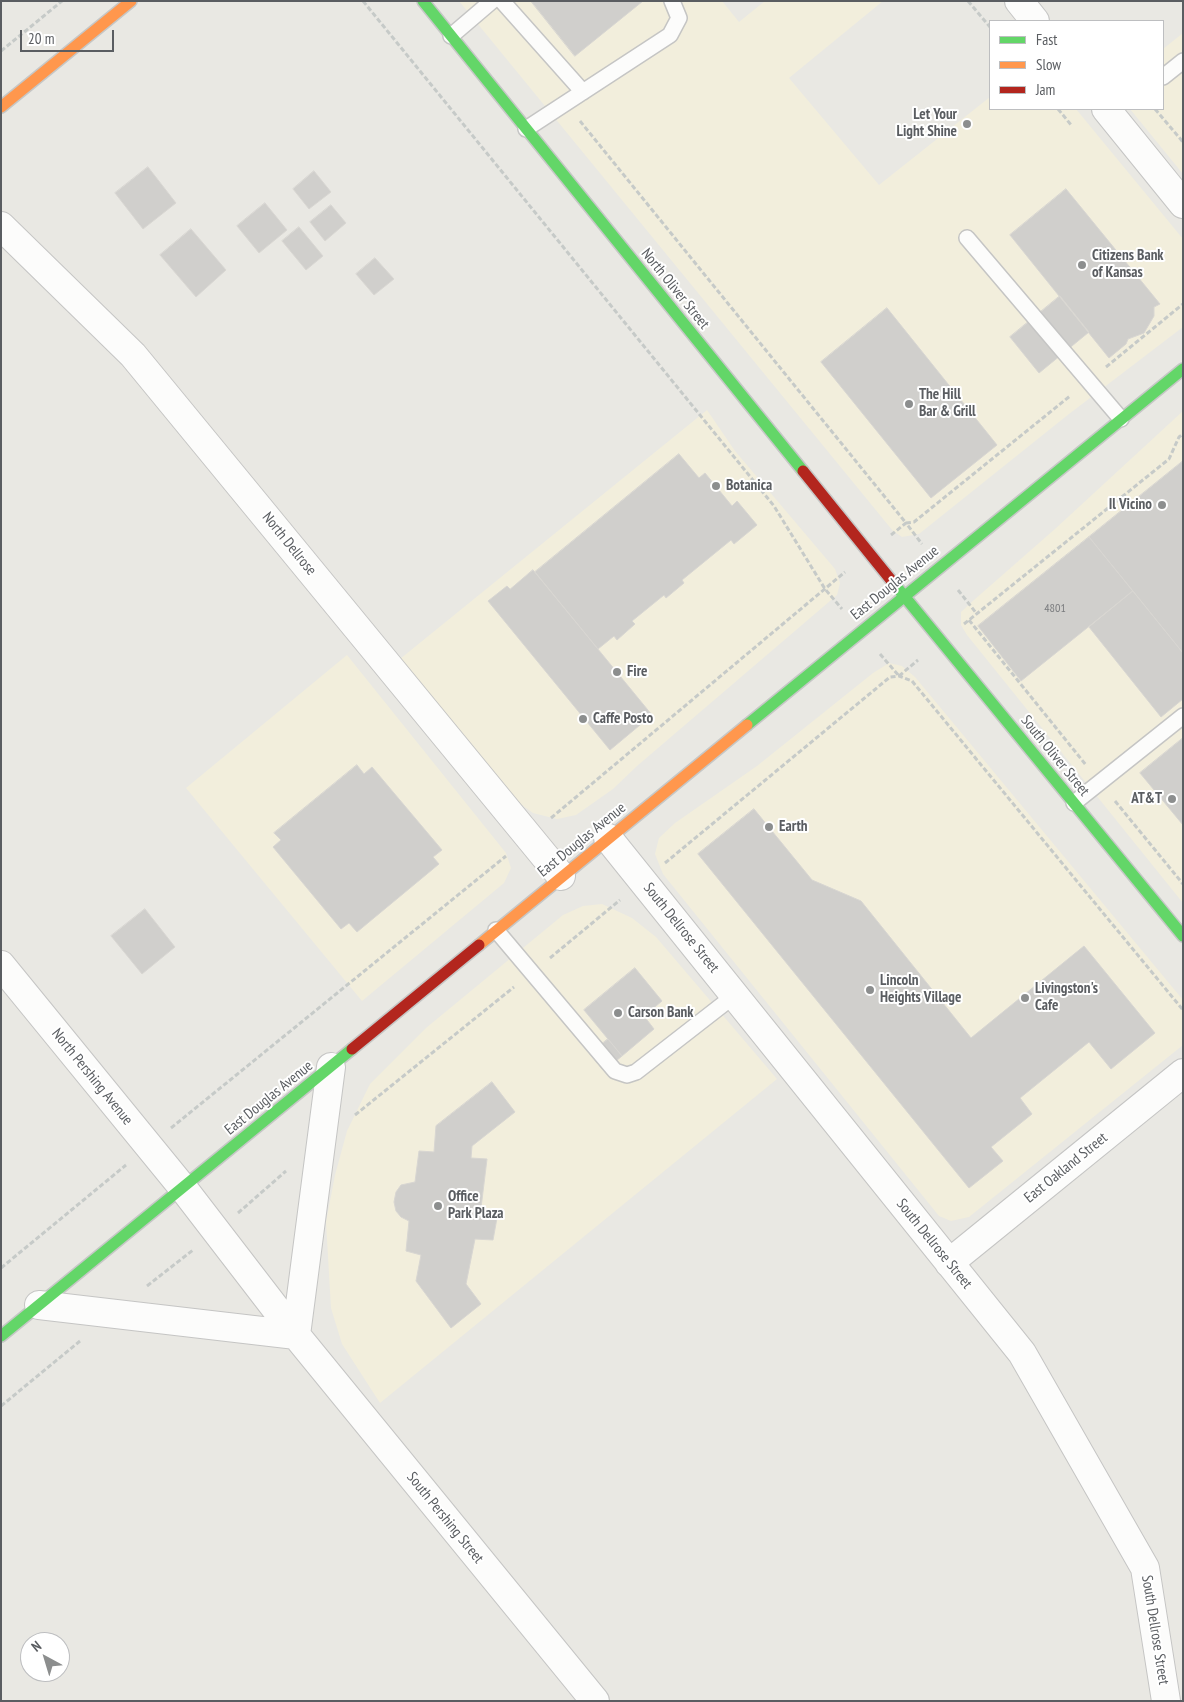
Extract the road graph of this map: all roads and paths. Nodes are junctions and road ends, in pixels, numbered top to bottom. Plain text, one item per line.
1 (62, 1) edge
2 (131, 1) edge
3 (363, 1) edge
4 (423, 1) edge
5 (492, 1) edge
6 (502, 1) edge
7 (672, 1) edge
8 (968, 1) edge
9 (1019, 1) edge
10 (1034, 20) edge
11 (989, 27) edge
12 (451, 36) junction
13 (1, 52) edge
14 (1183, 61) edge
15 (1164, 76) edge
16 (583, 92) junction
17 (565, 103) junction
18 (1, 107) edge
19 (1059, 110) edge
20 (1156, 110) edge
21 (1114, 112) edge
22 (1072, 126) dead end
23 (526, 129) junction
24 (1183, 142) edge
25 (1183, 204) edge
26 (1, 226) edge
27 (967, 238) dead end
28 (1183, 304) edge
29 (1183, 369) edge
30 (1088, 381) junction
31 (1121, 419) junction
32 (1183, 434) edge
33 (906, 523) junction
34 (870, 552) junction
35 (825, 588) junction
36 (904, 596) junction
37 (968, 620) junction
38 (942, 641) junction
39 (899, 676) junction
40 (1183, 716) edge
41 (1100, 782) junction
42 (1074, 803) junction
43 (529, 836) junction
44 (608, 838) junction
45 (562, 876) junction
46 (643, 881) junction
47 (1183, 884) edge
48 (496, 930) junction
49 (1183, 936) edge
50 (1, 965) edge
51 (532, 972) junction
52 (735, 995) junction
53 (1183, 1010) edge
54 (331, 1067) junction
55 (1183, 1073) edge
56 (321, 1142) junction
57 (149, 1146) junction
58 (183, 1188) junction
59 (216, 1232) junction
60 (949, 1263) junction
61 (1, 1268) edge
62 (38, 1305) junction
63 (112, 1313) junction
64 (296, 1335) junction
65 (1, 1336) edge
66 (1, 1406) edge
67 (595, 1701) edge
68 (1166, 1701) edge

1 - 13 path
2 - 18 main road
3 - 35 path
4 - 12 main road, North Oliver Street
5 - 12 lane
6 - 16 lane
7 - 16 lane
8 - 11 path
9 - 10 street
12 - 23 main road, North Oliver Street
14 - 15 lane
16 - 17 lane
17 - 23 lane
17 - 33 path
19 - 22 path
20 - 24 path
21 - 25 street
23 - 34 main road, North Oliver Street
26 - 43 street, North Dellrose
27 - 30 lane
28 - 30 path
29 - 31 main road, East Douglas Avenue
30 - 31 lane
30 - 33 path
31 - 36 main road, East Douglas Avenue
32 - 37 path
33 - 34 path
34 - 35 path
34 - 36 main road, North Oliver Street
35 - 43 path
36 - 38 main road, South Oliver Street
36 - 44 main road, East Douglas Avenue
37 - 38 path
37 - 41 path
38 - 39 path
38 - 42 main road, South Oliver Street
39 - 46 path
39 - 53 path
40 - 41 lane
41 - 42 lane
41 - 47 path
42 - 49 main road, South Oliver Street
43 - 45 street, North Dellrose
43 - 57 path
44 - 45 main road, East Douglas Avenue
44 - 46 street, South Dellrose Street
45 - 48 main road, East Douglas Avenue
46 - 51 path
46 - 52 street, South Dellrose Street
48 - 51 lane
48 - 54 main road, East Douglas Avenue
50 - 57 street, North Pershing Avenue
51 - 52 lane
51 - 56 path
52 - 60 street, South Dellrose Street
54 - 56 street
54 - 58 main road, East Douglas Avenue
55 - 60 street, East Oakland Street
56 - 59 path
56 - 64 street
57 - 58 street, North Pershing Avenue
57 - 61 path
58 - 59 street, South Pershing Street
58 - 62 main road, East Douglas Avenue
59 - 63 path
59 - 64 street, South Pershing Street
60 - 68 street, South Dellrose Street
62 - 63 street
62 - 65 main road, East Douglas Avenue
63 - 64 street
63 - 66 path
64 - 67 street, South Pershing Street

